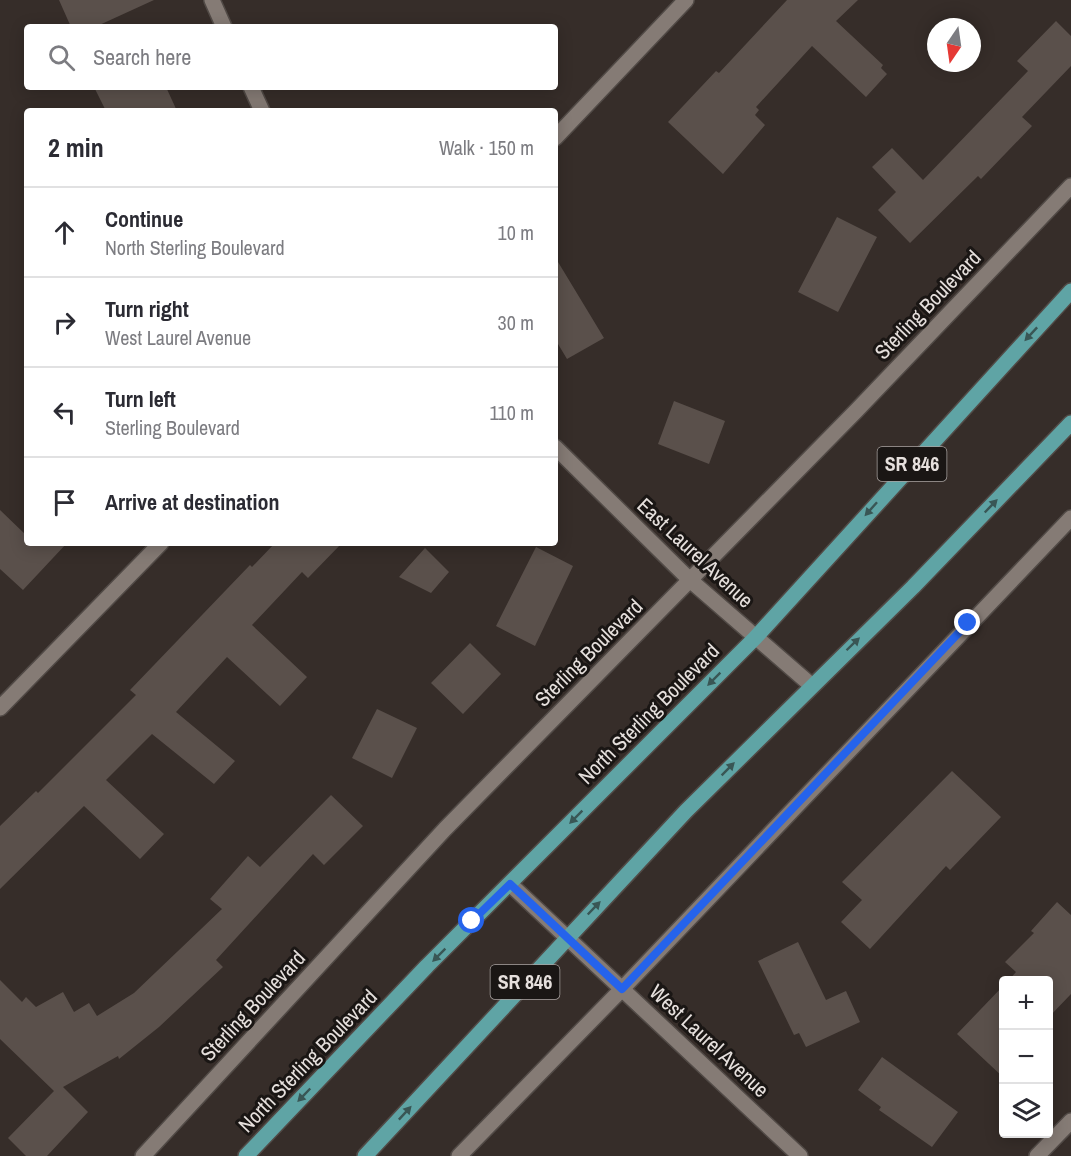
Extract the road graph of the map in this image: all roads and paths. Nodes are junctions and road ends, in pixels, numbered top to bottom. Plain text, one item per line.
1 (212, 0) edge
2 (686, 0) edge
3 (223, 24) edge
4 (252, 90) edge
5 (261, 108) edge
6 (558, 135) edge
7 (1071, 186) edge
8 (1071, 291) edge
9 (1071, 423) edge
10 (558, 450) edge
11 (1071, 518) edge
12 (158, 546) edge
13 (690, 580) junction
14 (755, 638) junction
15 (811, 685) junction
16 (0, 708) edge
17 (510, 884) junction
18 (567, 936) junction
19 (622, 989) junction
20 (1071, 1121) edge
21 (143, 1156) edge
22 (246, 1156) edge
23 (365, 1156) edge
24 (459, 1156) edge
25 (800, 1156) edge
26 (1037, 1156) edge

1 - 3 street
2 - 6 street
4 - 5 street
7 - 13 street, Sterling Boulevard
8 -> 14 main road, North Sterling Boulevard / SR 846
15 -> 9 main road, SR 846
10 - 13 street, East Laurel Avenue
11 - 19 street
12 - 16 street
13 - 14 street, East Laurel Avenue
13 - 21 street, Sterling Boulevard
14 - 15 street, East Laurel Avenue
14 -> 17 main road, North Sterling Boulevard / SR 846
18 -> 15 main road, SR 846
17 - 18 street, West Laurel Avenue
17 -> 22 main road, North Sterling Boulevard / SR 846
18 - 19 street, West Laurel Avenue
23 -> 18 main road, SR 846
19 - 24 street
19 - 25 street, West Laurel Avenue
20 - 26 street

